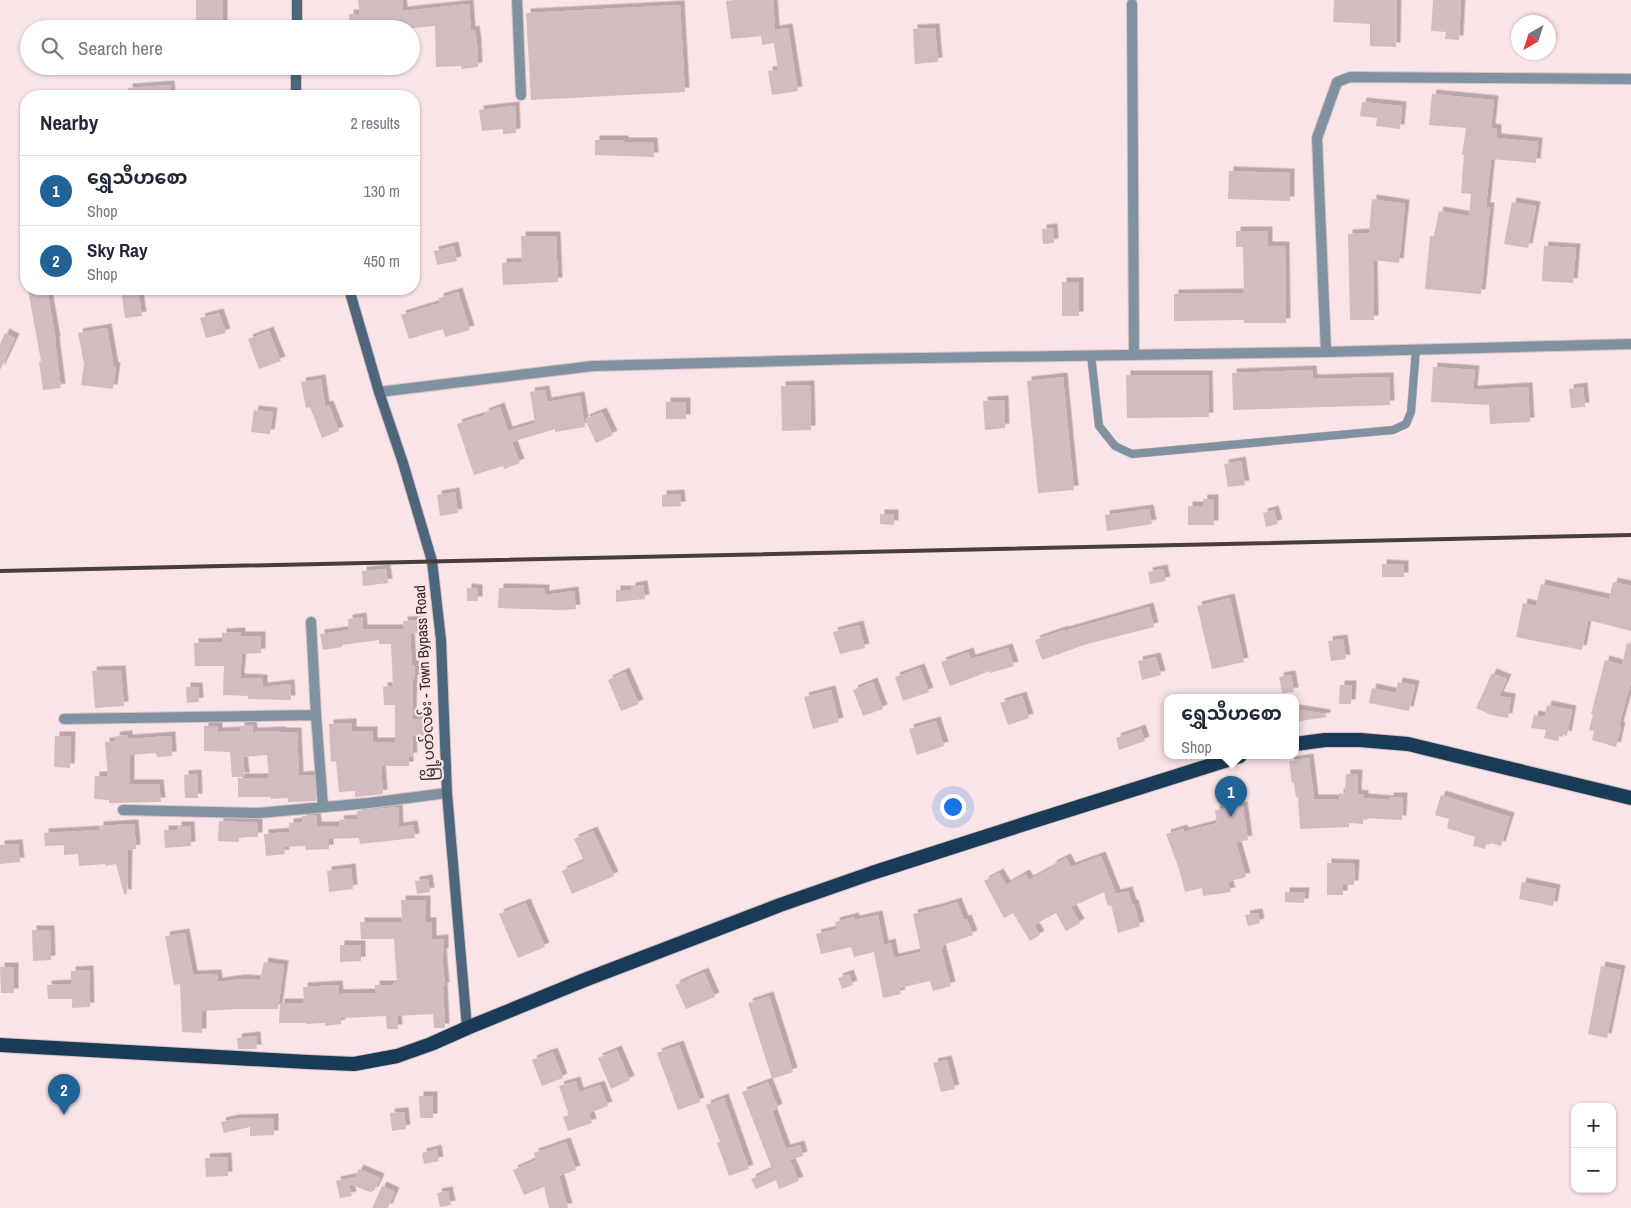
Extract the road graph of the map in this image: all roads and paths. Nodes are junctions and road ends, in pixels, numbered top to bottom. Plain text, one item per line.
1 (297, 0) edge
2 (517, 0) edge
3 (1132, 4) dead end
4 (297, 20) edge
5 (296, 75) edge
6 (1631, 79) edge
7 (296, 90) edge
8 (521, 95) dead end
9 (351, 295) edge
10 (1631, 344) edge
11 (1416, 349) junction
12 (1326, 352) junction
13 (1134, 354) junction
14 (1091, 355) junction
15 (378, 392) junction
16 (311, 622) dead end
17 (316, 715) junction
18 (64, 719) dead end
19 (1299, 743) edge
20 (1230, 759) edge
21 (447, 793) junction
22 (1631, 798) edge
23 (323, 807) junction
24 (123, 810) dead end
25 (468, 1028) junction
26 (0, 1044) edge

1 - 4 main road
2 - 8 street
3 - 13 street
5 - 7 main road
6 - 12 street
9 - 15 main road, မြို့ပတ်လမ်း - Town Bypass Road
10 - 11 street
11 - 12 street
11 - 14 lane
12 - 13 street
13 - 14 street
14 - 15 street
15 - 21 main road, မြို့ပတ်လမ်း - Town Bypass Road
16 - 17 street
17 - 18 street
17 - 23 street
19 - 22 highway
20 - 25 highway
21 - 23 street
21 - 25 main road, မြို့ပတ်လမ်း - Town Bypass Road
23 - 24 street
25 - 26 highway

